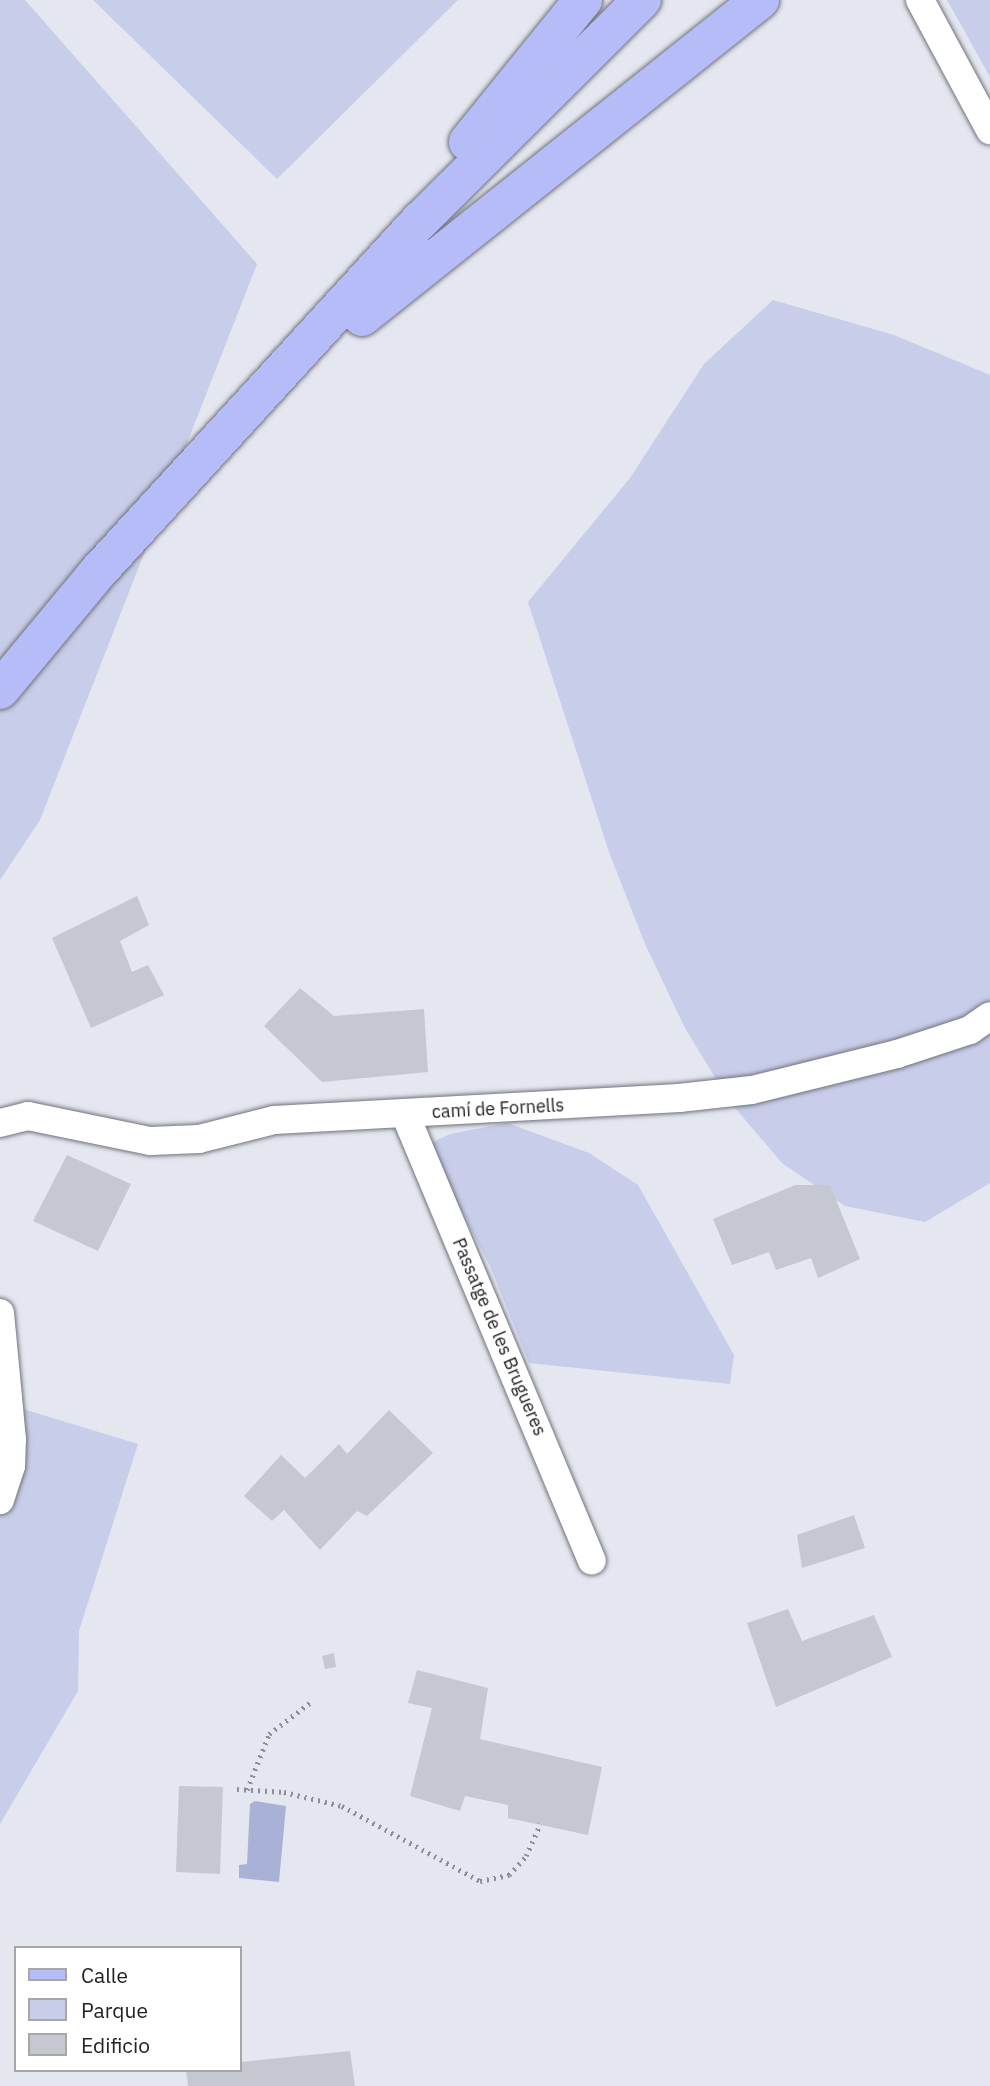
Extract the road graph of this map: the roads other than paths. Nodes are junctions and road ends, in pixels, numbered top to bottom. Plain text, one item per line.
1 (583, 0) edge
2 (642, 0) edge
3 (760, 0) edge
4 (920, 0) edge
5 (990, 130) edge
6 (421, 220) junction
7 (155, 510) junction
8 (0, 690) edge
9 (990, 1016) edge
10 (405, 1114) junction
11 (0, 1124) edge
12 (0, 1313) edge
13 (0, 1500) edge
14 (592, 1560) dead end

1 - 6 main road
2 - 6 main road
3 - 7 main road
4 - 5 street
6 - 7 main road
7 - 8 main road
9 - 10 street, camí de Fornells
10 - 11 street, camí de Fornells
10 - 14 street, Passatge de les Brugueres
12 - 13 street

